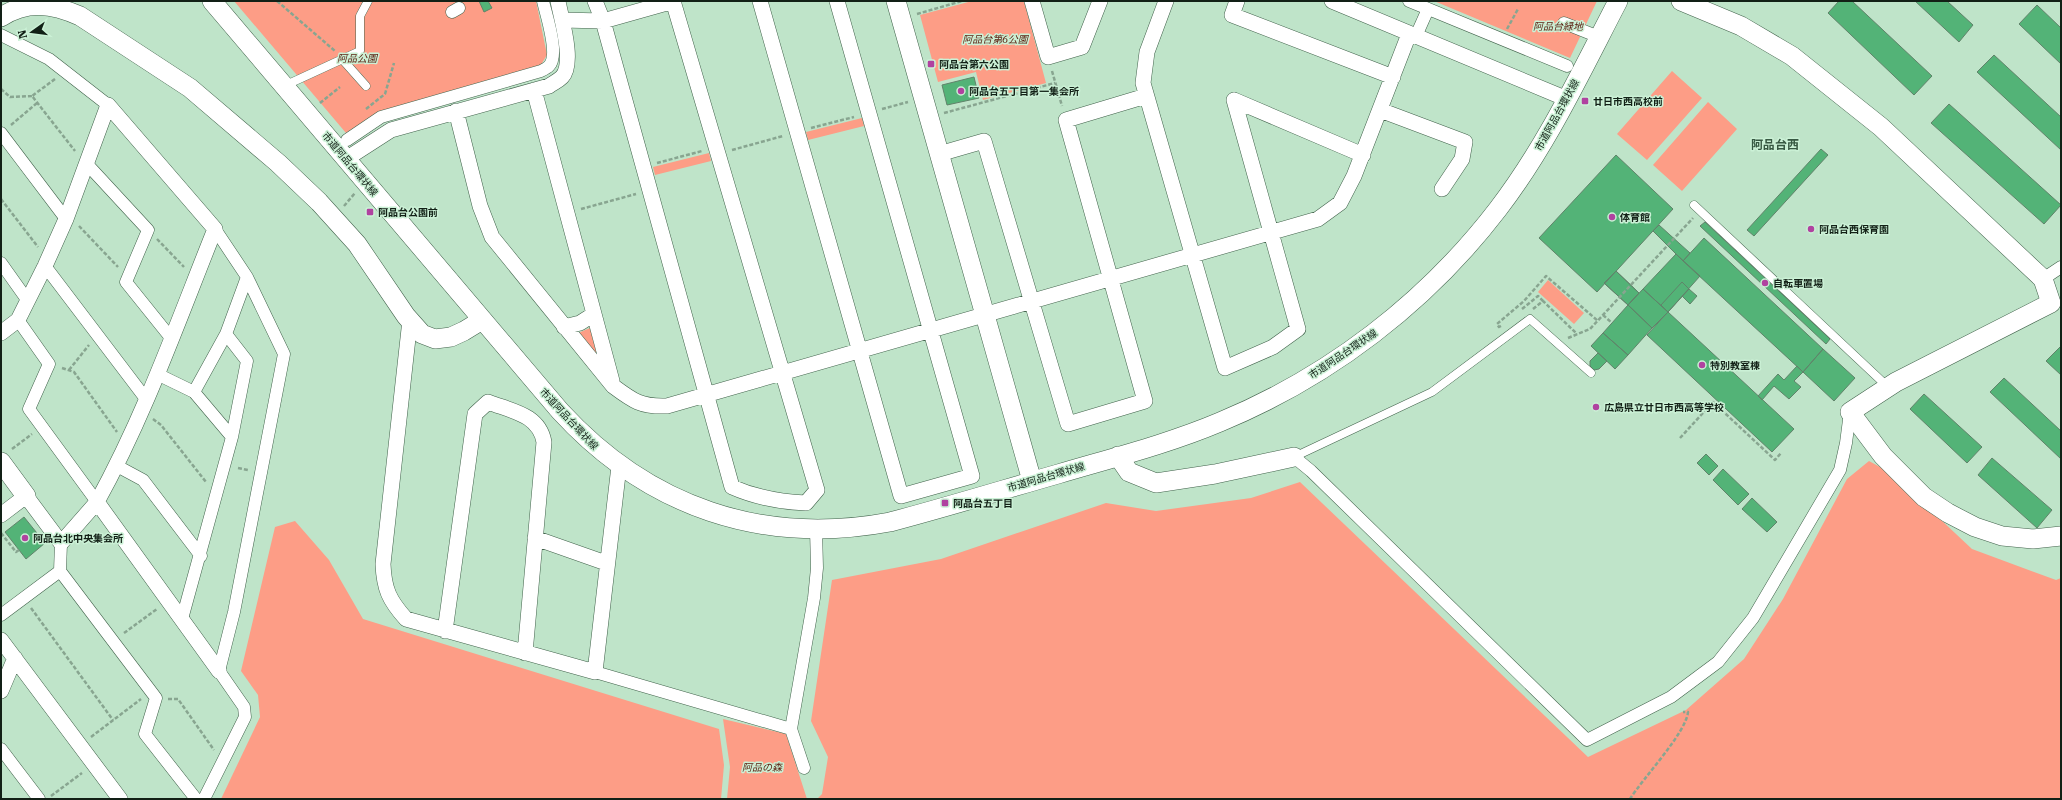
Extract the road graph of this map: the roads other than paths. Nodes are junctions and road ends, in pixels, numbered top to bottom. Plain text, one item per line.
1 (212, 1) edge
2 (368, 1) edge
3 (543, 1) edge
4 (558, 1) edge
5 (595, 1) edge
6 (673, 1) edge
7 (760, 1) edge
8 (837, 1) edge
9 (1032, 1) edge
10 (1100, 1) edge
11 (1166, 1) edge
12 (1237, 1) edge
13 (1332, 1) edge
14 (1409, 1) edge
15 (1618, 1) edge
16 (1680, 1) edge
17 (898, 9) edge
18 (1428, 9) junction
19 (1, 17) edge
20 (562, 20) junction
21 (603, 21) junction
22 (1564, 23) dead end
23 (1, 35) edge
24 (1413, 35) junction
25 (1599, 37) junction
26 (342, 59) junction
27 (1567, 66) dead end
28 (1393, 77) junction
29 (284, 86) junction
30 (366, 86) dead end
31 (534, 90) junction
32 (1146, 96) junction
33 (1567, 99) junction
34 (108, 105) junction
35 (1380, 110) junction
36 (456, 111) junction
37 (1, 133) edge
38 (347, 140) dead end
39 (939, 154) junction
40 (1363, 155) junction
41 (346, 159) junction
42 (86, 163) junction
43 (1442, 189) dead end
44 (1694, 205) dead end
45 (66, 219) junction
46 (215, 229) junction
47 (1271, 233) junction
48 (1193, 255) junction
49 (1, 263) edge
50 (47, 263) junction
51 (2061, 267) edge
52 (247, 277) junction
53 (1111, 279) junction
54 (2043, 279) junction
55 (28, 301) junction
56 (1032, 301) junction
57 (594, 314) junction
58 (985, 314) junction
59 (18, 320) junction
60 (410, 320) junction
61 (482, 320) junction
62 (564, 327) junction
63 (931, 330) junction
64 (1, 333) edge
65 (226, 334) junction
66 (171, 338) junction
67 (860, 351) junction
68 (783, 373) junction
69 (1592, 373) dead end
70 (157, 374) junction
71 (613, 386) junction
72 (1888, 387) junction
73 (194, 392) junction
74 (707, 395) junction
75 (144, 404) junction
76 (1850, 412) junction
77 (232, 437) junction
78 (1118, 456) junction
79 (1294, 457) junction
80 (4, 458) edge
81 (117, 466) junction
82 (619, 466) junction
83 (1032, 481) junction
84 (26, 496) junction
85 (97, 502) junction
86 (1, 515) edge
87 (816, 529) junction
88 (2061, 536) edge
89 (535, 538) junction
90 (61, 543) junction
91 (201, 556) junction
92 (606, 563) junction
93 (60, 570) junction
94 (1, 615) edge
95 (182, 619) junction
96 (445, 631) junction
97 (1, 640) edge
98 (525, 653) junction
99 (15, 658) junction
100 (219, 671) junction
101 (595, 672) junction
102 (1, 691) edge
103 (791, 729) junction
104 (1, 749) edge
105 (804, 768) dead end
106 (39, 799) edge
107 (120, 799) edge
108 (196, 799) edge
109 (204, 799) edge

1 - 29 street, 市道阿品台環状線
2 - 26 lane
3 - 38 street
4 - 20 street
5 - 21 street
6 - 21 street
6 - 68 street
7 - 67 street
8 - 63 street
9 - 10 street
11 - 32 street
12 - 28 street
13 - 24 street
14 - 18 street
15 - 25 street, 市道阿品台環状線
16 - 54 street
17 - 39 street
18 - 24 street
18 - 27 street
19 - 60 street
20 - 21 street
20 - 31 street
21 - 74 street
22 - 25 street
23 - 34 street
24 - 28 street
24 - 33 street
25 - 33 street, 市道阿品台環状線
26 - 29 lane
26 - 30 lane
28 - 35 street
29 - 41 street, 市道阿品台環状線
31 - 36 street
31 - 57 street
32 - 48 street
32 - 53 street
33 - 78 street, 市道阿品台環状線
34 - 42 street
34 - 46 street
35 - 40 street
35 - 43 street
36 - 41 street
36 - 62 street
37 - 45 street
39 - 56 street
39 - 58 street
40 - 47 street
40 - 47 street
41 - 61 street, 市道阿品台環状線
42 - 45 street
42 - 66 street
44 - 72 lane
45 - 50 street
46 - 52 street
46 - 66 street
47 - 48 street
47 - 48 street
48 - 53 street
49 - 55 street
50 - 55 street
50 - 75 street
51 - 54 street
52 - 65 street
52 - 100 street
53 - 56 street
53 - 56 street
54 - 72 street
55 - 59 street
56 - 58 street
57 - 62 street
57 - 71 street
58 - 63 street
58 - 83 street
59 - 64 street
59 - 85 street
60 - 61 street
60 - 96 street
61 - 82 street, 市道阿品台環状線
62 - 71 street
63 - 67 street
63 - 67 street
65 - 73 street
65 - 77 street
66 - 70 street
67 - 68 street
68 - 74 street
68 - 74 street
69 - 79 lane
70 - 73 street
70 - 75 street
71 - 74 street
72 - 76 street
73 - 77 street
75 - 81 street
76 - 79 street
76 - 88 street
77 - 91 street
78 - 79 street
78 - 83 street, 市道阿品台環状線
80 - 84 street
81 - 85 street
81 - 91 street
82 - 87 street, 市道阿品台環状線
82 - 92 street
83 - 87 street, 市道阿品台環状線
84 - 86 street
84 - 90 street
85 - 90 street
85 - 95 street
87 - 103 street
89 - 92 street
89 - 96 street
89 - 98 street
90 - 93 street
91 - 95 street
92 - 101 street
93 - 94 street
93 - 108 street
95 - 100 street
96 - 98 street
97 - 99 street
98 - 101 street
99 - 102 street
99 - 107 street
100 - 109 street
101 - 103 street
103 - 105 street
104 - 106 street

